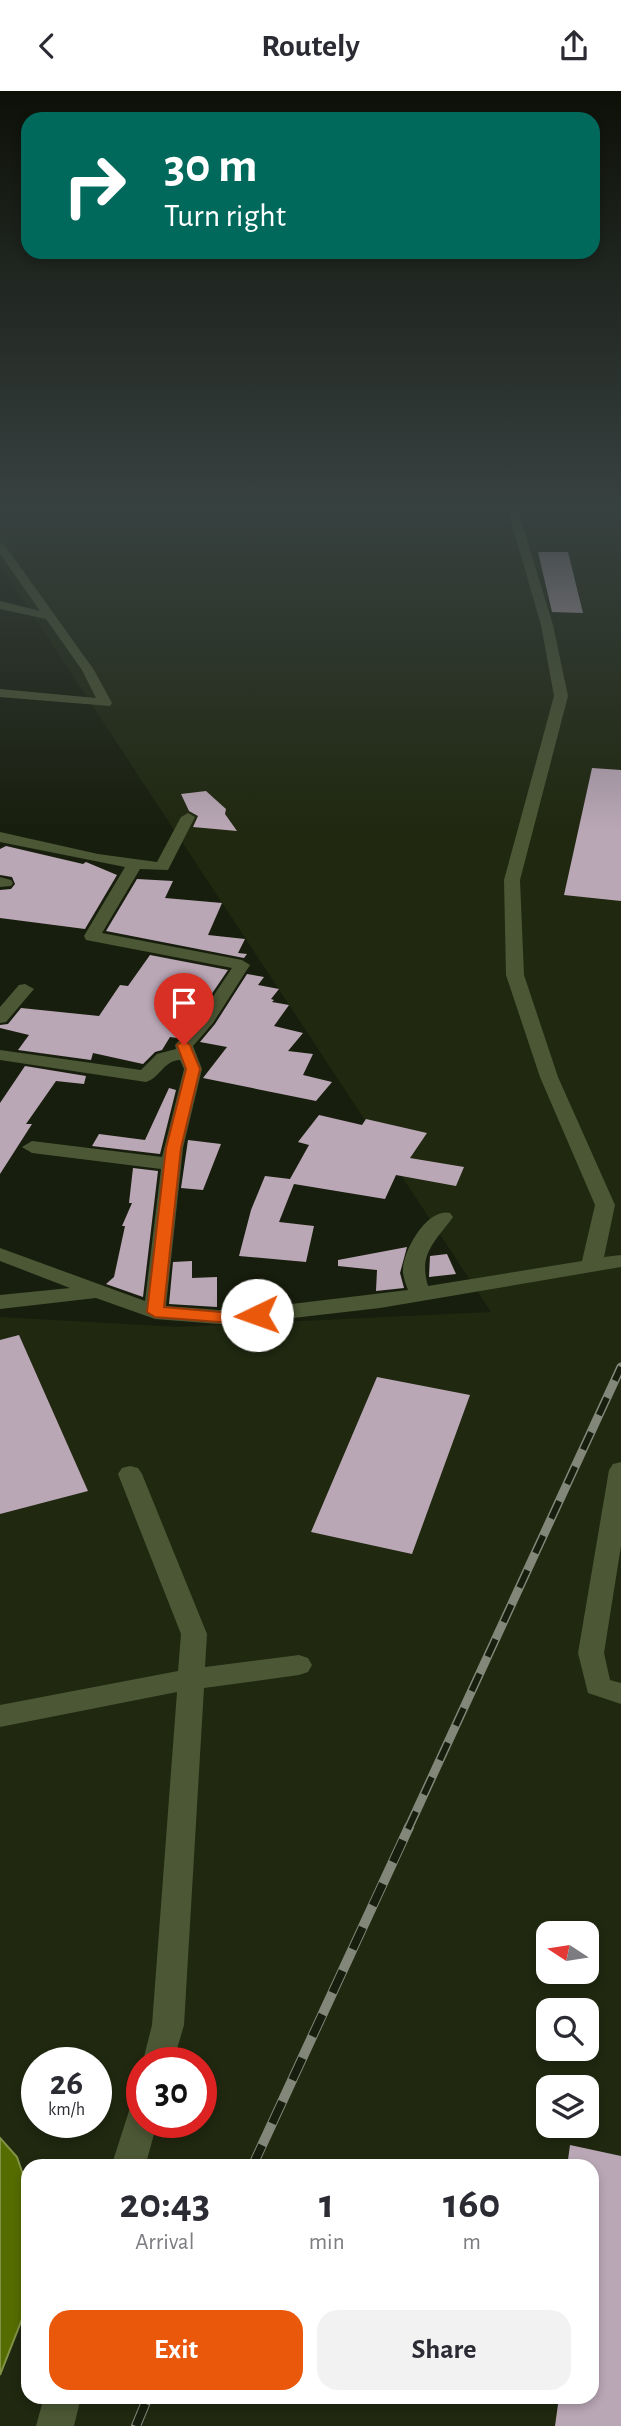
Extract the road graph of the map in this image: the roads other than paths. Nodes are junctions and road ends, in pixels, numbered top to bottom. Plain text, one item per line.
1 (34, 613) edge
2 (48, 613) edge
3 (543, 613) edge
4 (51, 617) junction
5 (0, 693) edge
6 (188, 817) dead end
7 (0, 837) edge
8 (135, 864) junction
9 (24, 989) dead end
10 (0, 1018) edge
11 (0, 1055) edge
12 (188, 1055) junction
13 (32, 1147) dead end
14 (172, 1164) junction
15 (443, 1217) dead end
16 (0, 1254) edge
17 (621, 1261) edge
18 (592, 1265) junction
19 (98, 1292) junction
20 (420, 1294) junction
21 (0, 1302) edge
22 (155, 1312) junction
23 (621, 1470) edge
24 (130, 1474) dead end
25 (299, 1665) dead end
26 (192, 1679) junction
27 (621, 1694) edge
28 (0, 1716) edge
29 (162, 2047) edge
30 (136, 2138) edge
31 (130, 2159) edge
32 (61, 2404) edge
33 (55, 2426) edge

1 - 4 street
2 - 4 street
3 - 18 street
4 - 5 street
6 - 8 street
7 - 8 street
8 - 12 street
9 - 10 street
11 - 12 street
12 - 14 street
13 - 14 street
14 - 22 street
15 - 20 street
16 - 19 street
17 - 18 street
18 - 20 street
19 - 21 street
19 - 22 street
20 - 22 street
23 - 27 street
24 - 26 street
25 - 26 street
26 - 28 street
26 - 29 street
30 - 31 street
32 - 33 street

